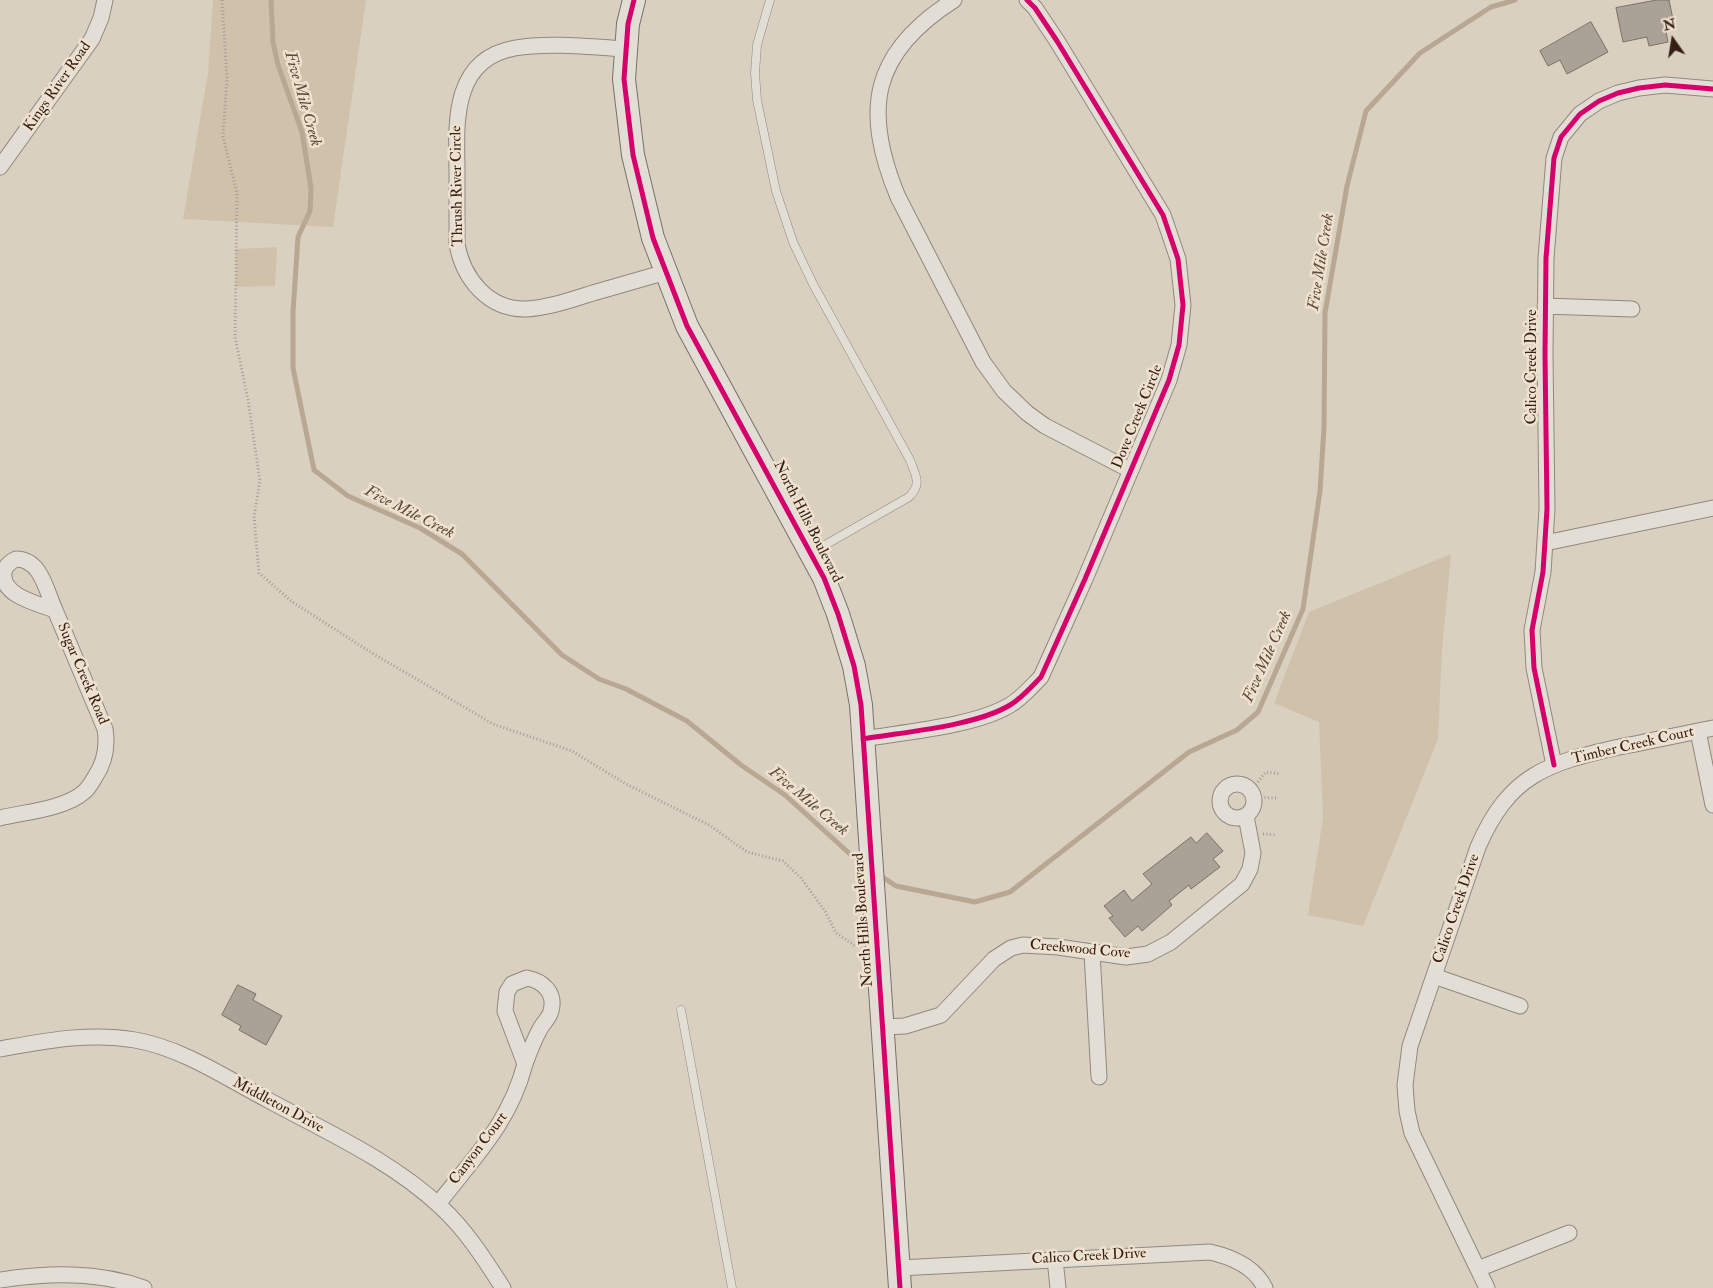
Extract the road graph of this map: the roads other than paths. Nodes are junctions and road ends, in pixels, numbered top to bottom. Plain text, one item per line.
1 (105, 0) edge
2 (634, 0) edge
3 (770, 0) edge
4 (954, 0) edge
5 (1027, 0) edge
6 (625, 49) junction
7 (1713, 90) edge
8 (1, 164) edge
9 (666, 272) junction
10 (1545, 306) junction
11 (1632, 309) dead end
12 (1130, 470) junction
13 (1713, 508) edge
14 (1545, 544) junction
15 (811, 553) junction
16 (55, 610) dead end
17 (1713, 728) edge
18 (1698, 731) junction
19 (863, 739) junction
20 (1554, 765) junction
21 (1713, 805) edge
22 (1246, 816) junction
23 (0, 818) edge
24 (1092, 953) junction
25 (1434, 976) junction
26 (1520, 1006) dead end
27 (680, 1010) dead end
28 (883, 1026) junction
29 (0, 1049) edge
30 (525, 1064) junction
31 (1099, 1077) dead end
32 (438, 1204) junction
33 (1568, 1233) dead end
34 (1055, 1259) junction
35 (1478, 1269) junction
36 (900, 1278) edge
37 (0, 1280) edge
38 (144, 1288) edge
39 (503, 1288) edge
40 (732, 1288) edge
41 (1058, 1288) edge
42 (1266, 1288) edge
43 (1487, 1288) edge

1 - 8 street, Kings River Road
2 - 6 street, North Hills Boulevard
3 - 15 lane
4 - 12 street, Dove Creek Circle
5 - 12 street, Dove Creek Circle
6 - 9 street, North Hills Boulevard
6 - 9 street, Thrush River Circle
7 - 10 street, Calico Creek Drive
9 - 15 street, North Hills Boulevard
10 - 11 street
10 - 14 street, Calico Creek Drive
12 - 19 street, Dove Creek Circle
13 - 14 street
14 - 20 street, Calico Creek Drive
15 - 19 street, North Hills Boulevard
16 - 23 street, Sugar Creek Road
17 - 18 street, Timber Creek Court
18 - 20 street, Timber Creek Court
18 - 21 street
19 - 28 street, North Hills Boulevard
20 - 25 street, Calico Creek Drive
22 - 22 street
22 - 24 street, Creekwood Cove
24 - 28 street, Creekwood Cove
24 - 31 street
25 - 26 street
25 - 35 street, Calico Creek Drive
27 - 40 lane
28 - 36 street, North Hills Boulevard
29 - 32 street, Middleton Drive
30 - 30 street, Canyon Court
30 - 32 street, Canyon Court
32 - 39 street, Middleton Drive
33 - 35 street
34 - 36 street, Calico Creek Drive
34 - 41 street
34 - 42 street, Calico Creek Drive
35 - 43 street, Calico Creek Drive
37 - 38 street

